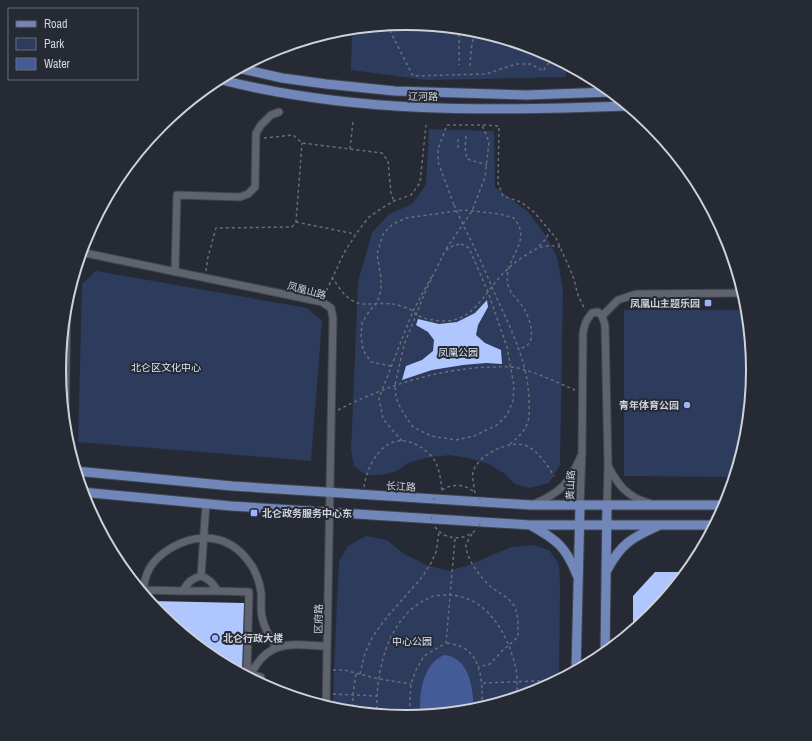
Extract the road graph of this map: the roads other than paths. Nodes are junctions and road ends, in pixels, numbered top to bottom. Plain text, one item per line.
1 (246, 70) edge
2 (227, 81) edge
3 (602, 92) edge
4 (621, 106) edge
5 (279, 112) dead end
6 (87, 253) edge
7 (175, 272) junction
8 (738, 293) edge
9 (602, 316) junction
10 (582, 452) junction
11 (608, 465) junction
12 (81, 472) edge
13 (330, 492) junction
14 (88, 493) edge
15 (206, 504) junction
16 (531, 505) junction
17 (580, 505) junction
18 (607, 505) junction
19 (655, 505) junction
20 (719, 505) edge
21 (330, 512) junction
22 (530, 525) junction
23 (580, 525) junction
24 (607, 525) junction
25 (661, 525) junction
26 (709, 525) edge
27 (329, 532) joint
28 (203, 538) junction
29 (606, 571) junction
30 (201, 576) junction
31 (579, 580) junction
32 (144, 588) edge
33 (183, 591) junction
34 (218, 591) junction
35 (249, 592) junction
36 (261, 592) junction
37 (148, 593) edge
38 (327, 646) junction
39 (276, 647) junction
40 (605, 647) edge
41 (576, 665) edge
42 (247, 671) edge
43 (251, 674) edge
44 (252, 674) edge
45 (261, 679) edge
46 (326, 701) edge

1 - 3 main road, 辽河路
2 - 4 main road, 辽河路
5 - 7 street
6 - 7 street, 凤凰山路
7 - 13 street, 凤凰山路
8 - 9 street
9 - 10 street, 黄山路
9 - 11 street
10 - 16 street
10 - 17 street, 黄山路
11 - 18 street
11 - 19 street
12 - 13 main road, 长江路
13 - 16 main road, 长江路
13 - 21 street, 凤凰山路
14 - 15 main road
15 - 21 main road
15 - 28 street
16 - 17 main road, 长江路
17 - 18 main road, 长江路
17 - 23 main road, 黄山路
18 - 19 main road, 长江路
18 - 24 main road
19 - 20 main road, 长江路
21 - 22 main road
21 - 27 street, 凤凰山路
22 - 23 main road
22 - 31 main road
23 - 24 main road
23 - 31 main road, 黄山路
24 - 25 main road
24 - 29 main road
25 - 26 main road
25 - 29 main road
27 - 38 street, 区府路
28 - 30 street
28 - 32 street
28 - 36 street
29 - 40 main road
30 - 33 street
30 - 34 street
31 - 41 main road, 黄山路
33 - 34 street
33 - 37 street
34 - 35 street
35 - 36 street
35 - 42 street
36 - 39 street
38 - 39 street
38 - 46 street, 区府路
39 - 43 street
44 - 45 street

